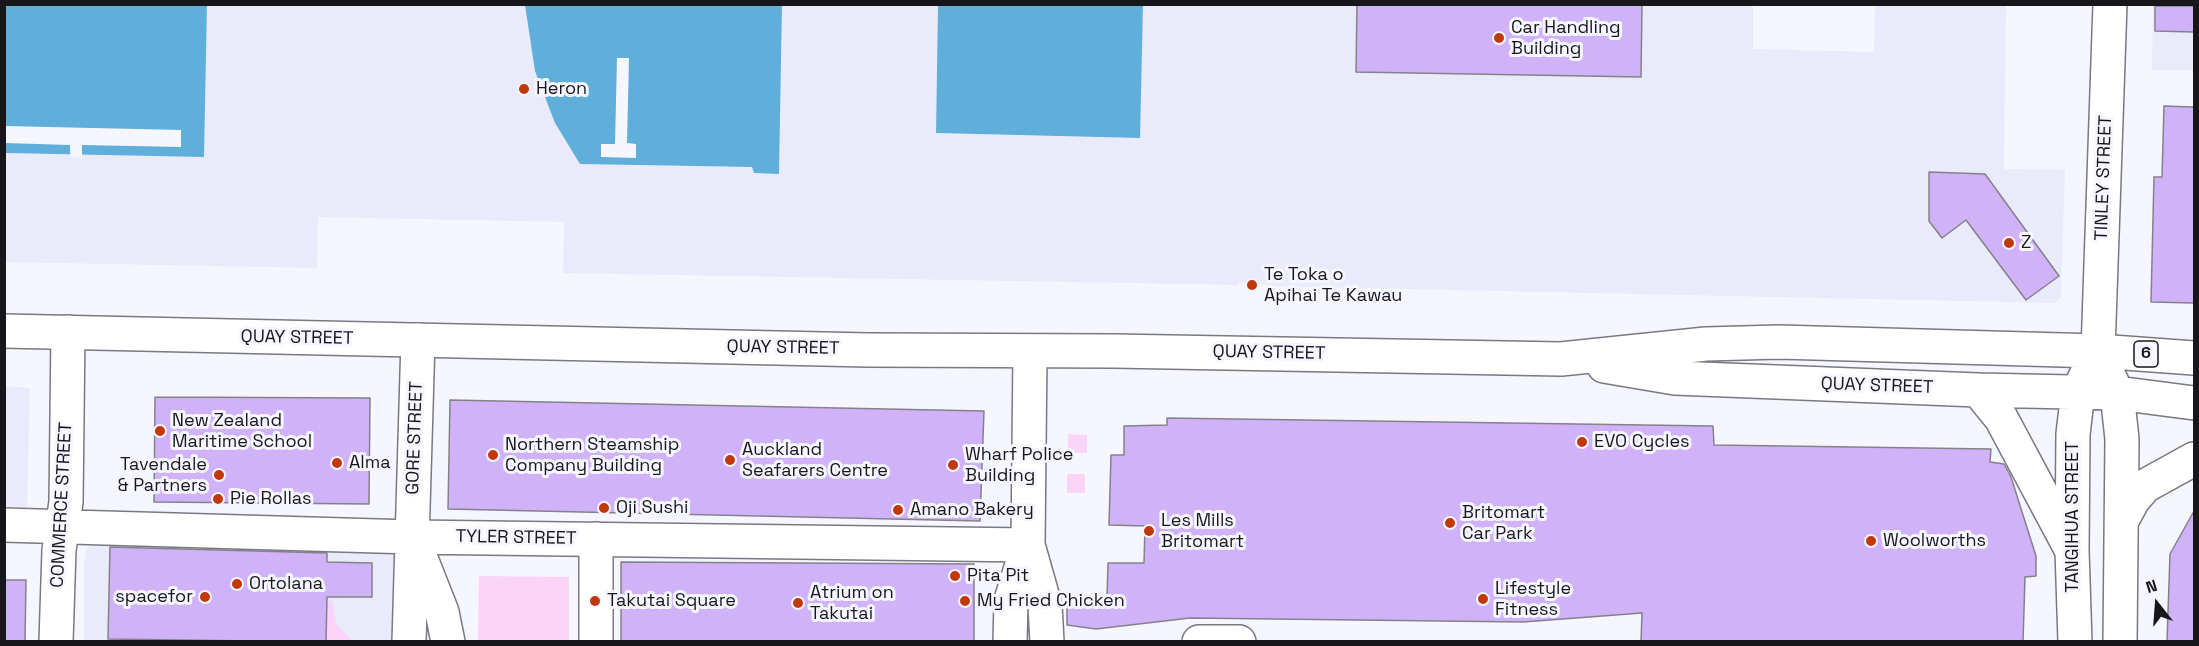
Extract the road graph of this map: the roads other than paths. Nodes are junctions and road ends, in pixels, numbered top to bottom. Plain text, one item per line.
1 (2110, 4) edge
2 (4, 331) edge
3 (68, 332) junction
4 (418, 340) junction
5 (2098, 351) junction
6 (1030, 352) junction
7 (2194, 358) edge
8 (1561, 359) junction
9 (1978, 390) junction
10 (2078, 392) junction
11 (2117, 393) junction
12 (2194, 403) edge
13 (2194, 459) edge
14 (2122, 520) junction
15 (4, 525) edge
16 (62, 526) junction
17 (412, 537) junction
18 (596, 539) junction
19 (1028, 545) junction
20 (2072, 550) junction
21 (56, 642) edge
22 (409, 642) edge
23 (448, 642) edge
24 (596, 642) edge
25 (1010, 642) edge
26 (1047, 642) edge
27 (1198, 642) edge
28 (1239, 642) edge
29 (2075, 642) edge
30 (2120, 642) edge

1 - 5 main road, TINLEY STREET
2 - 3 main road, QUAY STREET / 6
3 - 4 main road, QUAY STREET / 6
3 - 16 main road, COMMERCE STREET
4 - 6 main road, QUAY STREET / 6
4 - 17 main road, GORE STREET
5 - 7 main road, QUAY STREET / 6
5 - 8 main road, QUAY STREET / 6
5 - 10 main road, TANGIHUA STREET
5 - 11 main road
6 - 8 main road, QUAY STREET / 6
6 - 19 main road
8 - 9 main road, QUAY STREET / 6
9 - 10 main road, QUAY STREET / 6
9 - 20 main road
10 - 11 main road, QUAY STREET / 6
10 - 20 main road, TANGIHUA STREET
11 - 12 main road, QUAY STREET / 6
11 - 14 main road
13 - 14 main road
14 - 30 main road
15 - 16 main road, TYLER STREET
16 - 17 main road, TYLER STREET
16 - 21 main road, COMMERCE STREET
17 - 18 main road, TYLER STREET
17 - 22 main road, GORE STREET
17 - 23 main road, GORE STREET
18 - 19 main road, TYLER STREET
18 - 24 main road
19 - 25 main road
19 - 26 main road
20 - 29 main road, TANGIHUA STREET
27 - 28 main road

